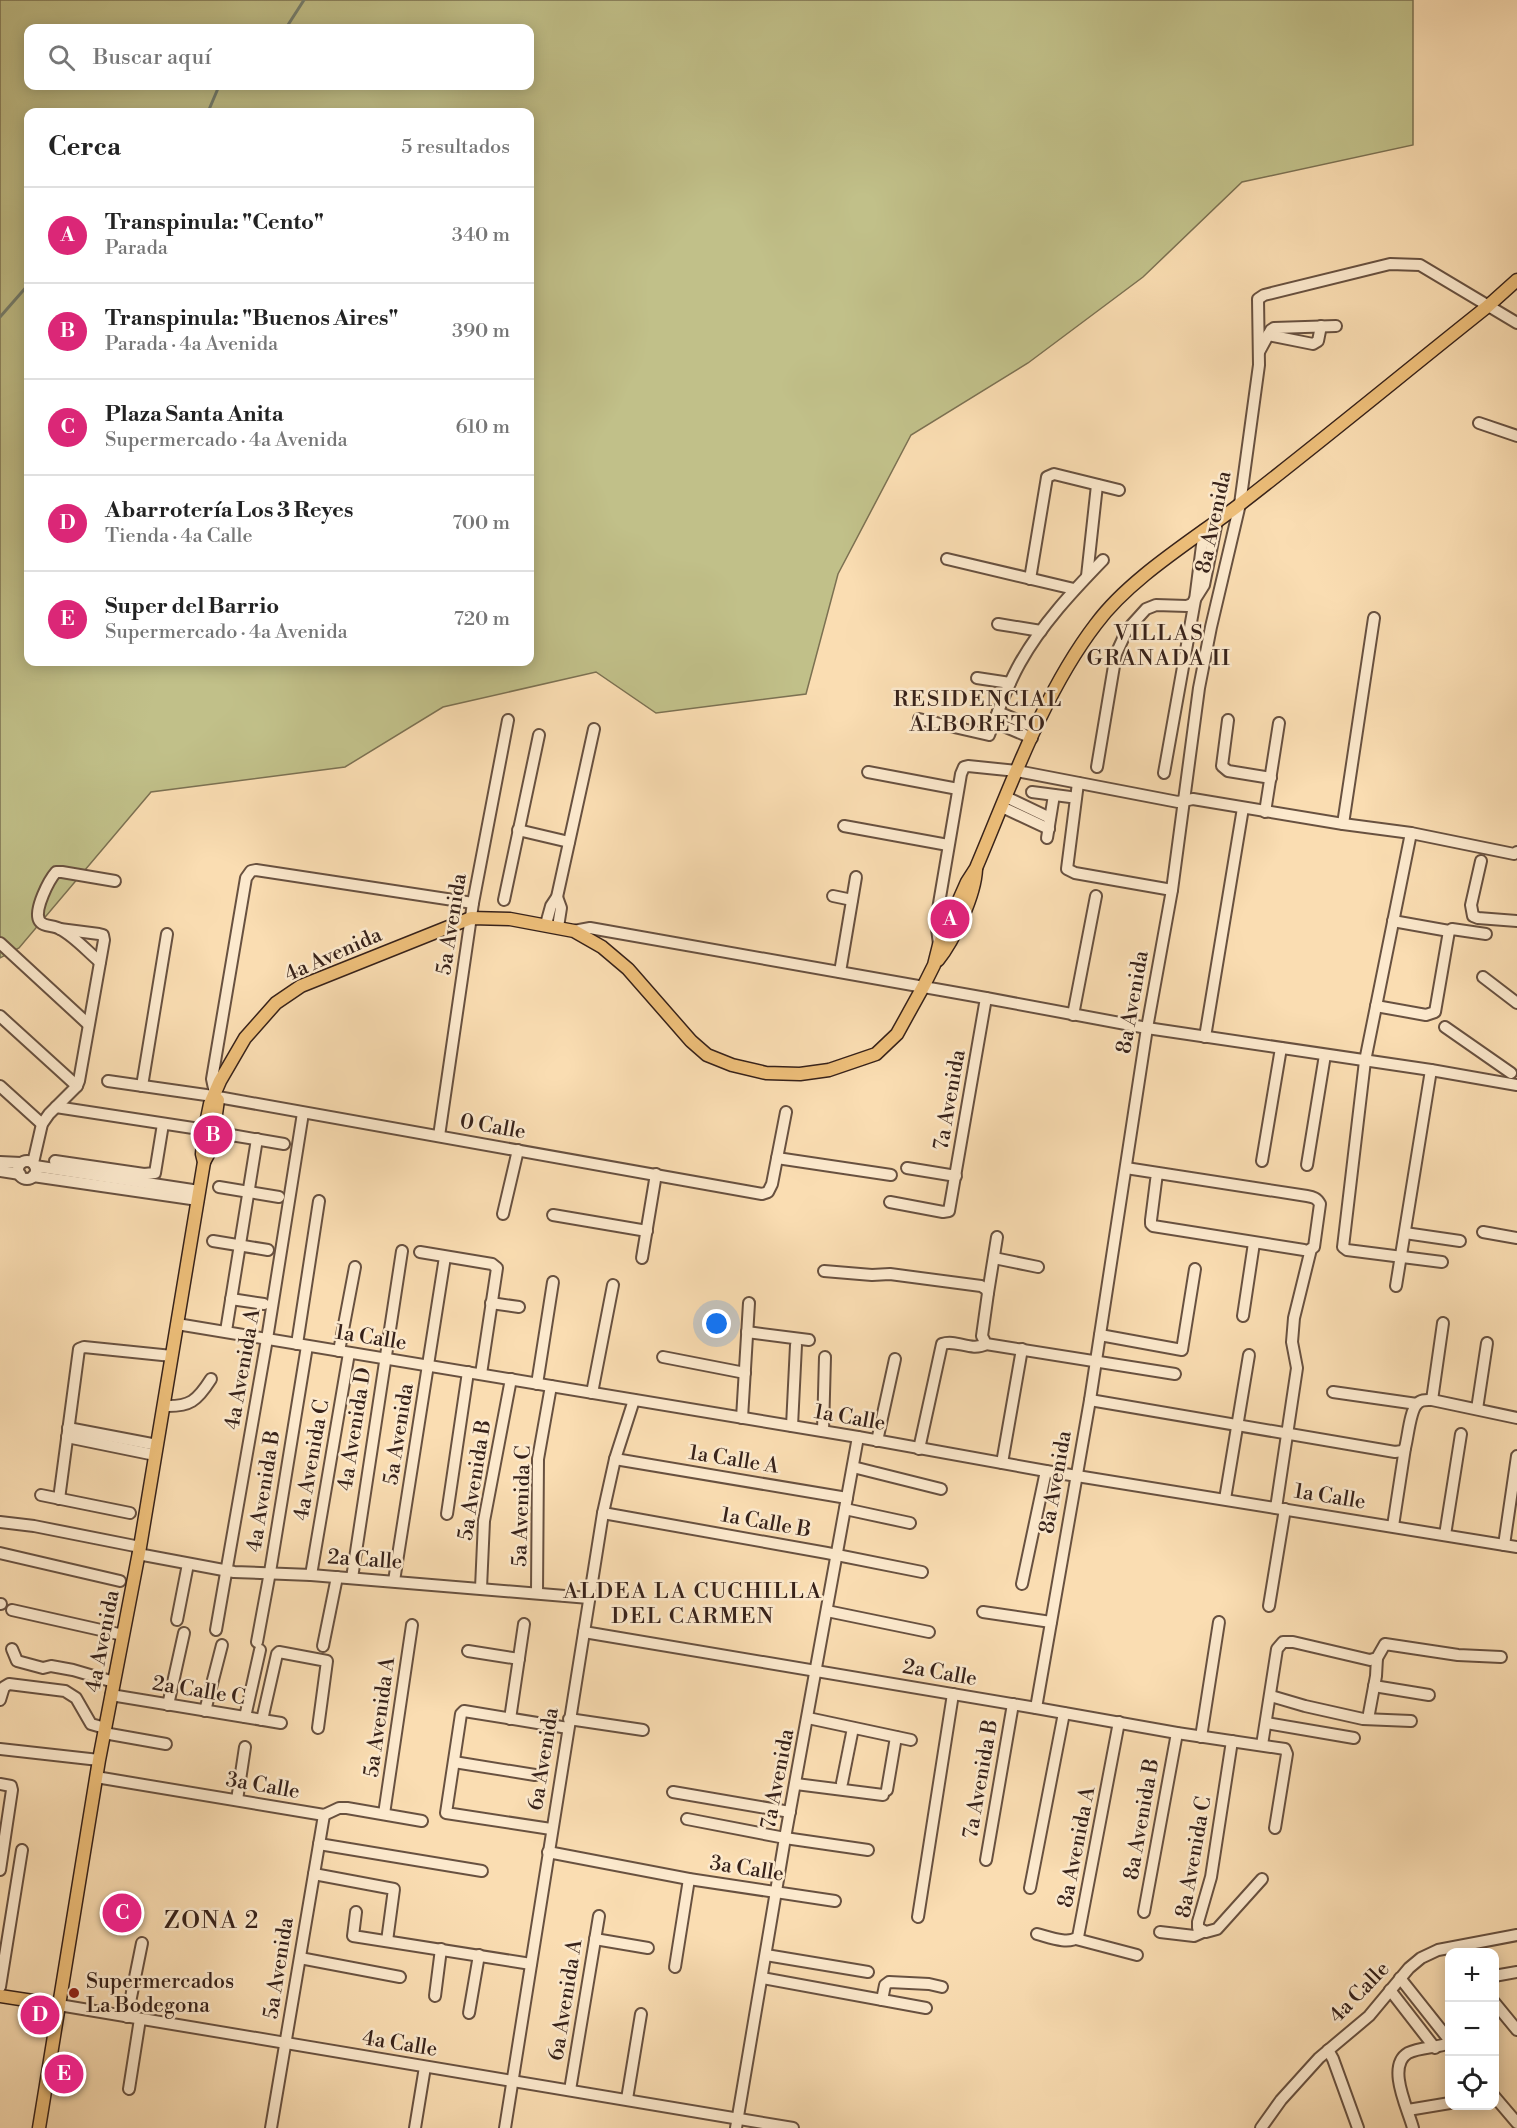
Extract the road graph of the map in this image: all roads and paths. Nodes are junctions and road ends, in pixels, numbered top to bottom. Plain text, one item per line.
1 (1517, 280) edge
2 (1488, 306) junction
3 (1517, 323) edge
4 (1321, 326) junction
5 (1336, 326) dead end
6 (1268, 335) junction
7 (1258, 352) junction
8 (1479, 423) dead end
9 (1517, 436) edge
10 (1097, 485) junction
11 (1119, 490) dead end
12 (1240, 504) junction
13 (1217, 521) junction
14 (1204, 530) junction
15 (947, 560) dead end
16 (1103, 560) dead end
17 (1087, 577) junction
18 (1030, 579) junction
19 (1074, 589) junction
20 (1195, 600) junction
21 (1374, 618) dead end
22 (998, 624) dead end
23 (1041, 631) junction
24 (976, 678) dead end
25 (1010, 683) junction
26 (996, 717) junction
27 (920, 719) dead end
28 (508, 720) dead end
29 (1228, 720) dead end
30 (1279, 723) dead end
31 (594, 729) dead end
32 (1034, 733) junction
33 (538, 735) dead end
34 (1097, 767) dead end
35 (1017, 771) junction
36 (868, 772) dead end
37 (1164, 773) dead end
38 (1270, 778) junction
39 (1078, 783) junction
40 (958, 789) junction
41 (1032, 792) dead end
42 (1054, 795) junction
43 (1070, 797) dead end
44 (1185, 801) junction
45 (1004, 802) junction
46 (1243, 808) junction
47 (1266, 812) junction
48 (1342, 824) junction
49 (844, 826) dead end
50 (518, 830) junction
51 (1411, 833) junction
52 (569, 842) junction
53 (948, 845) junction
54 (1517, 852) edge
55 (1481, 861) dead end
56 (976, 868) junction
57 (856, 876) dead end
58 (116, 881) dead end
59 (1172, 890) junction
60 (833, 896) dead end
61 (1096, 896) dead end
62 (504, 900) dead end
63 (852, 900) junction
64 (473, 903) junction
65 (471, 918) junction
66 (1394, 921) junction
67 (1517, 921) edge
68 (552, 926) junction
69 (60, 929) junction
70 (574, 931) junction
71 (1449, 931) junction
72 (168, 934) dead end
73 (1486, 934) dead end
74 (0, 943) edge
75 (939, 945) junction
76 (100, 962) junction
77 (934, 965) junction
78 (840, 972) junction
79 (1483, 977) dead end
80 (923, 987) junction
81 (986, 998) junction
82 (1517, 1003) edge
83 (1376, 1006) junction
84 (1073, 1015) junction
85 (0, 1016) edge
86 (88, 1024) junction
87 (1445, 1027) dead end
88 (1147, 1028) junction
89 (1205, 1037) junction
90 (1281, 1048) junction
91 (1325, 1055) junction
92 (1365, 1060) junction
93 (1431, 1070) junction
94 (1513, 1077) edge
95 (108, 1081) dead end
96 (0, 1086) edge
97 (77, 1086) junction
98 (142, 1086) junction
99 (216, 1094) junction
100 (56, 1107) junction
101 (786, 1112) dead end
102 (303, 1113) junction
103 (42, 1124) junction
104 (163, 1124) junction
105 (193, 1128) dead end
106 (231, 1134) dead end
107 (439, 1136) junction
108 (257, 1139) junction
109 (284, 1143) dead end
110 (518, 1150) junction
111 (0, 1155) edge
112 (777, 1158) junction
113 (54, 1161) dead end
114 (1262, 1161) dead end
115 (1307, 1165) dead end
116 (22, 1166) edge
117 (907, 1168) dead end
118 (1126, 1168) junction
119 (0, 1171) edge
120 (1157, 1173) junction
121 (656, 1174) junction
122 (891, 1175) dead end
123 (956, 1176) junction
124 (219, 1187) dead end
125 (248, 1192) junction
126 (198, 1195) junction
127 (279, 1197) dead end
128 (319, 1201) dead end
129 (890, 1202) dead end
130 (503, 1214) dead end
131 (553, 1215) dead end
132 (646, 1231) junction
133 (1483, 1232) dead end
134 (1405, 1233) junction
135 (997, 1237) dead end
136 (1517, 1238) edge
137 (213, 1241) dead end
138 (1460, 1241) dead end
139 (1254, 1243) junction
140 (240, 1246) junction
141 (268, 1250) dead end
142 (1311, 1250) junction
143 (402, 1251) dead end
144 (420, 1252) dead end
145 (1401, 1256) junction
146 (445, 1257) junction
147 (642, 1258) dead end
148 (994, 1258) junction
149 (1442, 1262) dead end
150 (355, 1267) dead end
151 (1038, 1267) dead end
152 (1195, 1269) dead end
153 (824, 1271) dead end
154 (553, 1282) dead end
155 (613, 1285) dead end
156 (1396, 1286) dead end
157 (988, 1293) junction
158 (231, 1299) junction
159 (491, 1303) junction
160 (264, 1304) dead end
161 (748, 1304) dead end
162 (519, 1307) dead end
163 (1242, 1316) dead end
164 (1443, 1323) dead end
165 (177, 1324) junction
166 (226, 1331) junction
167 (747, 1332) junction
168 (1100, 1335) junction
169 (267, 1339) junction
170 (809, 1340) dead end
171 (1487, 1343) dead end
172 (986, 1344) junction
173 (302, 1345) junction
174 (796, 1345) dead end
175 (1022, 1349) junction
176 (344, 1352) junction
177 (1249, 1355) dead end
178 (172, 1356) junction
179 (663, 1357) dead end
180 (825, 1357) dead end
181 (385, 1358) junction
182 (896, 1359) dead end
183 (1096, 1361) junction
184 (428, 1366) junction
185 (468, 1372) junction
186 (745, 1373) junction
187 (481, 1374) junction
188 (1175, 1374) dead end
189 (211, 1379) dead end
190 (511, 1379) junction
191 (537, 1384) junction
192 (551, 1386) junction
193 (1333, 1392) dead end
194 (592, 1393) junction
195 (634, 1400) junction
196 (1090, 1400) junction
197 (1432, 1400) junction
198 (1417, 1404) junction
199 (164, 1406) junction
200 (1477, 1409) junction
201 (742, 1418) junction
202 (1517, 1418) edge
203 (792, 1426) junction
204 (1237, 1426) junction
205 (823, 1431) junction
206 (67, 1433) junction
207 (1461, 1434) dead end
208 (1287, 1435) junction
209 (858, 1437) junction
210 (877, 1441) junction
211 (1405, 1448) junction
212 (920, 1449) junction
213 (156, 1450) junction
214 (1517, 1456) edge
215 (615, 1459) junction
216 (1002, 1463) junction
217 (853, 1467) junction
218 (1046, 1471) junction
219 (1076, 1476) junction
220 (941, 1489) dead end
221 (41, 1495) dead end
222 (59, 1499) junction
223 (1225, 1499) junction
224 (846, 1503) junction
225 (1281, 1508) junction
226 (130, 1513) dead end
227 (603, 1513) junction
228 (447, 1514) dead end
229 (0, 1522) edge
230 (910, 1523) dead end
231 (1393, 1527) junction
232 (1445, 1535) junction
233 (1504, 1545) junction
234 (1517, 1547) edge
235 (139, 1551) junction
236 (0, 1553) edge
237 (836, 1555) junction
238 (188, 1564) junction
239 (226, 1571) junction
240 (270, 1572) junction
241 (921, 1572) dead end
242 (311, 1575) junction
243 (337, 1577) junction
244 (352, 1578) junction
245 (120, 1581) dead end
246 (394, 1581) junction
247 (1022, 1584) dead end
248 (481, 1588) junction
249 (537, 1593) junction
250 (589, 1598) junction
251 (1269, 1606) dead end
252 (12, 1610) dead end
253 (827, 1611) junction
254 (984, 1612) dead end
255 (177, 1620) dead end
256 (1051, 1622) junction
257 (1219, 1622) dead end
258 (524, 1624) dead end
259 (412, 1625) dead end
260 (216, 1630) dead end
261 (584, 1632) junction
262 (929, 1632) dead end
263 (184, 1633) dead end
264 (123, 1635) junction
265 (222, 1645) dead end
266 (323, 1646) dead end
267 (12, 1649) dead end
268 (468, 1651) dead end
269 (1501, 1657) dead end
270 (1377, 1658) junction
271 (519, 1659) junction
272 (816, 1671) junction
273 (114, 1682) junction
274 (1374, 1686) junction
275 (953, 1694) junction
276 (111, 1695) junction
277 (1429, 1695) dead end
278 (1271, 1696) junction
279 (0, 1700) edge
280 (1013, 1704) junction
281 (168, 1705) junction
282 (1036, 1708) junction
283 (206, 1711) junction
284 (1064, 1713) junction
285 (245, 1717) junction
286 (808, 1718) junction
287 (510, 1719) junction
288 (1368, 1719) junction
289 (262, 1720) junction
290 (1411, 1720) dead end
291 (1119, 1722) junction
292 (281, 1724) dead end
293 (568, 1724) junction
294 (1266, 1724) junction
295 (318, 1728) dead end
296 (853, 1728) junction
297 (643, 1730) dead end
298 (104, 1731) junction
299 (1177, 1733) junction
300 (896, 1737) junction
301 (1201, 1737) junction
302 (1354, 1738) dead end
303 (911, 1740) dead end
304 (1232, 1741) junction
305 (166, 1744) dead end
306 (1262, 1745) junction
307 (245, 1747) dead end
308 (0, 1749) edge
309 (99, 1760) junction
310 (454, 1762) junction
311 (536, 1775) dead end
312 (96, 1777) junction
313 (842, 1783) dead end
314 (0, 1784) edge
315 (795, 1785) junction
316 (673, 1792) dead end
317 (237, 1800) junction
318 (790, 1812) junction
319 (324, 1815) junction
320 (384, 1815) junction
321 (687, 1819) dead end
322 (422, 1821) dead end
323 (1275, 1828) dead end
324 (551, 1829) junction
325 (785, 1838) junction
326 (319, 1844) junction
327 (22, 1850) dead end
328 (868, 1850) dead end
329 (548, 1852) junction
330 (986, 1860) dead end
331 (0, 1870) edge
332 (482, 1871) dead end
333 (314, 1874) junction
334 (690, 1879) junction
335 (1262, 1879) dead end
336 (1030, 1888) dead end
337 (777, 1893) junction
338 (835, 1901) dead end
339 (356, 1912) dead end
340 (1144, 1912) dead end
341 (599, 1916) dead end
342 (918, 1917) dead end
343 (1160, 1932) dead end
344 (1203, 1932) junction
345 (1037, 1934) dead end
346 (1517, 1935) edge
347 (595, 1939) junction
348 (1076, 1939) junction
349 (387, 1941) junction
350 (142, 1943) dead end
351 (648, 1948) dead end
352 (441, 1950) junction
353 (479, 1955) junction
354 (766, 1955) junction
355 (1137, 1955) dead end
356 (300, 1958) junction
357 (531, 1964) junction
358 (675, 1967) dead end
359 (868, 1972) dead end
360 (1517, 1972) edge
361 (1499, 1975) edge
362 (400, 1977) dead end
363 (762, 1978) junction
364 (1400, 1978) junction
365 (0, 1987) edge
366 (942, 1987) dead end
367 (1390, 1990) junction
368 (0, 1996) edge
369 (435, 1996) dead end
370 (882, 2000) junction
371 (59, 2005) junction
372 (926, 2008) dead end
373 (1499, 2008) edge
374 (469, 2013) dead end
375 (641, 2014) dead end
376 (127, 2017) junction
377 (140, 2019) junction
378 (1517, 2030) edge
379 (1445, 2037) edge
380 (1445, 2044) edge
381 (286, 2045) junction
382 (1435, 2048) junction
383 (1328, 2050) junction
384 (425, 2067) junction
385 (513, 2081) junction
386 (129, 2089) dead end
387 (570, 2090) junction
388 (627, 2099) junction
389 (1499, 2102) edge
390 (1445, 2104) edge
391 (1408, 2110) junction
392 (736, 2123) edge
393 (1517, 2123) edge
394 (779, 2127) edge
395 (39, 2128) edge
396 (272, 2128) edge
397 (415, 2128) edge
398 (505, 2128) edge
399 (793, 2128) edge
400 (1261, 2128) edge
401 (1358, 2128) edge
402 (1413, 2128) edge

1 - 2 main road
2 - 3 street
2 - 7 street, 8a Avenida
2 - 12 main road
4 - 5 street
4 - 6 street
4 - 6 street
6 - 7 street
7 - 12 street, 8a Avenida
8 - 9 street
10 - 11 street
10 - 17 street
10 - 18 street
12 - 13 main road
12 - 44 street, 8a Avenida
13 - 14 main road
13 - 20 street
14 - 20 street
14 - 32 main road
15 - 18 street
16 - 17 street
17 - 19 street
18 - 19 street
19 - 23 street
20 - 34 street
20 - 37 street
21 - 48 street
22 - 23 street
23 - 25 street
24 - 25 street
25 - 26 street
26 - 27 street
26 - 32 street
28 - 64 street, 5a Avenida
29 - 38 street
30 - 38 street
31 - 52 street
32 - 35 main road
33 - 50 street
35 - 39 street
35 - 40 street
35 - 45 main road
36 - 40 street
38 - 47 street
39 - 44 street
39 - 59 street
40 - 53 street
41 - 42 street
42 - 43 street
42 - 45 street
44 - 46 street
44 - 59 street, 8a Avenida
45 - 56 main road
46 - 47 street
46 - 89 street
47 - 48 street
48 - 51 street
49 - 53 street
50 - 52 street
50 - 62 street
51 - 54 street
51 - 66 street
52 - 68 street
53 - 75 street
55 - 67 street
56 - 75 main road
56 - 77 main road
57 - 63 street
58 - 69 street
59 - 88 street, 8a Avenida
60 - 63 street
61 - 84 street
63 - 78 street
64 - 65 street, 5a Avenida
64 - 99 street, 4a Avenida
65 - 68 main road
65 - 99 main road, 4a Avenida
65 - 107 street, 5a Avenida
66 - 71 street
66 - 83 street
68 - 70 main road
69 - 76 street
69 - 76 street
70 - 78 street
70 - 80 main road
71 - 73 street
71 - 83 street
72 - 98 street
74 - 86 street
75 - 77 main road
76 - 86 street
77 - 80 main road
78 - 80 street
79 - 82 street
80 - 81 street
81 - 84 street
81 - 123 street, 7a Avenida
83 - 92 street
84 - 88 street
85 - 97 street
86 - 97 street
87 - 94 street
88 - 89 street
88 - 118 street, 8a Avenida
89 - 90 street
90 - 91 street
90 - 114 street
91 - 92 street
91 - 115 street
92 - 93 street
92 - 145 street
93 - 94 street
93 - 134 street
95 - 98 street, 0 Calle
96 - 103 street
97 - 100 street
98 - 99 street, 0 Calle
99 - 102 street, 0 Calle
99 - 126 main road, 4a Avenida
100 - 103 street
100 - 104 street
101 - 112 street
102 - 107 street, 0 Calle
102 - 169 street, 4a Avenida A
103 - 116 street
104 - 105 street
104 - 113 street
106 - 108 street
107 - 110 street, 0 Calle
108 - 109 street
108 - 125 street
110 - 121 street, 0 Calle
110 - 130 street
111 - 116 street
112 - 121 street, 0 Calle
112 - 122 street
116 - 119 street
116 - 126 street
117 - 123 street
118 - 120 street
118 - 168 street, 8a Avenida
120 - 139 street
120 - 142 street
121 - 132 street
123 - 129 street, 7a Avenida
124 - 125 street
125 - 127 street
125 - 140 street
126 - 165 main road, 4a Avenida
128 - 173 street, 4a Avenida B
131 - 132 street
132 - 147 street
133 - 136 street
134 - 138 street
134 - 145 street
135 - 148 street
137 - 140 street
139 - 142 street
139 - 163 street
140 - 141 street
140 - 158 street
142 - 208 street
143 - 181 street, 4a Avenida D
144 - 146 street
145 - 149 street
145 - 156 street
146 - 159 street
146 - 184 street, 5a Avenida
148 - 151 street
148 - 157 street
150 - 176 street, 4a Avenida C
152 - 168 street
153 - 157 street
154 - 191 street
155 - 194 street
157 - 172 street
158 - 160 street
158 - 166 street
159 - 162 street
159 - 187 street
161 - 167 street
164 - 197 street
165 - 166 street, 1a Calle
165 - 178 main road, 4a Avenida
166 - 169 street, 1a Calle
167 - 170 street
167 - 186 street
168 - 183 street, 8a Avenida
169 - 173 street, 1a Calle
169 - 239 street, 4a Avenida A
171 - 200 street
172 - 175 street
172 - 212 street
173 - 176 street, 1a Calle
173 - 240 street, 4a Avenida B
174 - 203 street
175 - 183 street
175 - 216 street
176 - 181 street, 1a Calle
176 - 242 street, 4a Avenida C
177 - 204 street
178 - 199 main road, 4a Avenida
178 - 206 street
179 - 186 street
180 - 205 street
181 - 184 street, 1a Calle
181 - 244 street, 4a Avenida D
182 - 210 street
183 - 188 street
183 - 196 street, 8a Avenida
184 - 185 street, 1a Calle
184 - 246 street, 5a Avenida
185 - 187 street, 1a Calle
185 - 228 street
186 - 201 street
187 - 190 street, 1a Calle
189 - 199 street
190 - 191 street, 1a Calle
190 - 248 street, 5a Avenida B
191 - 192 street, 1a Calle
192 - 194 street, 1a Calle
192 - 249 street, 5a Avenida C
193 - 198 street
194 - 195 street, 1a Calle
195 - 201 street, 1a Calle
195 - 215 street, 6a Avenida
196 - 204 street
196 - 219 street, 8a Avenida
197 - 198 street
197 - 200 street
198 - 211 street
199 - 213 main road, 4a Avenida
200 - 202 street
201 - 203 street, 1a Calle
203 - 205 street, 1a Calle
204 - 208 street
204 - 223 street
205 - 209 street, 1a Calle
206 - 213 street
206 - 222 street
207 - 232 street
208 - 211 street
208 - 225 street
209 - 210 street, 1a Calle
209 - 217 street, 7a Avenida
210 - 212 street, 1a Calle
211 - 231 street
212 - 216 street, 1a Calle
213 - 235 main road, 4a Avenida
214 - 233 street
215 - 224 street, 1a Calle A
215 - 227 street, 6a Avenida
216 - 218 street, 1a Calle
217 - 220 street
217 - 224 street, 7a Avenida
218 - 219 street, 1a Calle
218 - 247 street
219 - 223 street, 1a Calle
219 - 256 street, 8a Avenida
221 - 222 street
222 - 226 street
223 - 225 street, 1a Calle
224 - 230 street, 1a Calle A
224 - 237 street, 7a Avenida
225 - 231 street, 1a Calle
225 - 251 street
227 - 237 street, 1a Calle B
227 - 250 street, 6a Avenida
229 - 235 street, 2a Calle
231 - 232 street, 1a Calle
232 - 233 street, 1a Calle
233 - 234 street, 1a Calle
235 - 238 street, 2a Calle
235 - 264 main road, 4a Avenida
236 - 245 street
237 - 241 street, 1a Calle B
237 - 253 street, 7a Avenida
238 - 239 street, 2a Calle
238 - 255 street
239 - 240 street, 2a Calle
239 - 260 street, 4a Avenida A
240 - 242 street, 2a Calle
240 - 285 street, 4a Avenida B
242 - 243 street, 2a Calle
243 - 244 street, 2a Calle
243 - 266 street
244 - 246 street, 2a Calle
246 - 248 street, 2a Calle
248 - 249 street, 2a Calle
249 - 250 street, 2a Calle
250 - 261 street, 6a Avenida
252 - 264 street
253 - 262 street
253 - 272 street, 7a Avenida
254 - 256 street
256 - 282 street, 8a Avenida
257 - 301 street
258 - 271 street
259 - 320 street, 5a Avenida A
261 - 272 street, 2a Calle
261 - 293 street, 6a Avenida
263 - 281 street
264 - 273 main road, 4a Avenida
265 - 283 street
267 - 273 street
268 - 271 street
269 - 270 street
270 - 274 street
270 - 278 street
271 - 287 street
272 - 275 street, 2a Calle
272 - 286 street, 7a Avenida
273 - 276 main road, 4a Avenida
274 - 277 street
274 - 288 street
275 - 280 street, 2a Calle
275 - 342 street
276 - 281 street, 2a Calle C
276 - 298 main road, 4a Avenida
278 - 288 street
278 - 294 street
279 - 298 street
280 - 282 street, 2a Calle
280 - 330 street, 7a Avenida B
281 - 283 street, 2a Calle C
282 - 284 street, 2a Calle
283 - 285 street, 2a Calle C
284 - 291 street, 2a Calle
284 - 336 street
285 - 289 street, 2a Calle C
286 - 296 street
286 - 315 street, 7a Avenida
287 - 293 street
287 - 310 street
288 - 290 street
289 - 292 street, 2a Calle C
289 - 295 street
291 - 299 street, 2a Calle
291 - 348 street, 8a Avenida A
293 - 297 street
293 - 324 street, 6a Avenida
294 - 302 street
294 - 306 street
296 - 300 street
296 - 313 street
298 - 305 street
298 - 309 main road, 4a Avenida
299 - 301 street, 2a Calle
299 - 340 street, 8a Avenida B
300 - 303 street
300 - 315 street
301 - 304 street, 2a Calle
304 - 306 street, 2a Calle
304 - 344 street, 8a Avenida C
306 - 323 street, 2a Calle
307 - 317 street
308 - 309 street
309 - 312 main road, 4a Avenida
310 - 311 street
310 - 324 street
312 - 317 street, 3a Calle
312 - 371 main road, 4a Avenida
314 - 331 street
315 - 318 street, 7a Avenida
316 - 318 street
317 - 319 street, 3a Calle
318 - 325 street, 7a Avenida
319 - 320 street, 3a Calle
319 - 326 street, 5a Avenida
320 - 322 street, 3a Calle
321 - 325 street
324 - 329 street, 6a Avenida
325 - 328 street
325 - 337 street, 7a Avenida
326 - 332 street
326 - 333 street, 5a Avenida
327 - 365 street
329 - 334 street, 3a Calle
329 - 357 street, 6a Avenida
333 - 349 street
333 - 356 street, 5a Avenida
334 - 337 street, 3a Calle
334 - 358 street
335 - 344 street, 8a Avenida C
337 - 338 street, 3a Calle
337 - 354 street, 7a Avenida
339 - 349 street
341 - 347 street, 6a Avenida A
343 - 344 street
345 - 348 street, 8a Avenida A
346 - 364 street, 4a Calle
347 - 351 street
347 - 387 street, 6a Avenida A
348 - 355 street
349 - 352 street
350 - 376 street
352 - 353 street
352 - 369 street
353 - 357 street
353 - 374 street
354 - 359 street
354 - 363 street, 7a Avenida
356 - 362 street
356 - 381 street, 5a Avenida
357 - 385 street, 6a Avenida
360 - 361 street
363 - 370 street
363 - 392 street, 7a Avenida
364 - 367 street, 4a Calle
364 - 379 street
366 - 370 street
367 - 382 street
367 - 383 street, 4a Calle
368 - 371 main road, 4a Calle
370 - 372 street
371 - 376 street, 4a Calle
371 - 395 main road, 4a Avenida
373 - 378 street
375 - 388 street
376 - 377 street, 4a Calle
377 - 381 street, 4a Calle
377 - 386 street
380 - 382 street
381 - 384 street, 4a Calle
381 - 396 street, 5a Avenida
382 - 391 street
383 - 400 street, 4a Calle
383 - 401 street
384 - 385 street, 4a Calle
384 - 397 street
385 - 387 street, 4a Calle
385 - 398 street, 6a Avenida
387 - 388 street, 4a Calle
388 - 392 street, 4a Calle
389 - 393 street
390 - 391 street
391 - 402 street
392 - 394 street, 4a Calle
394 - 399 street, 4a Calle

